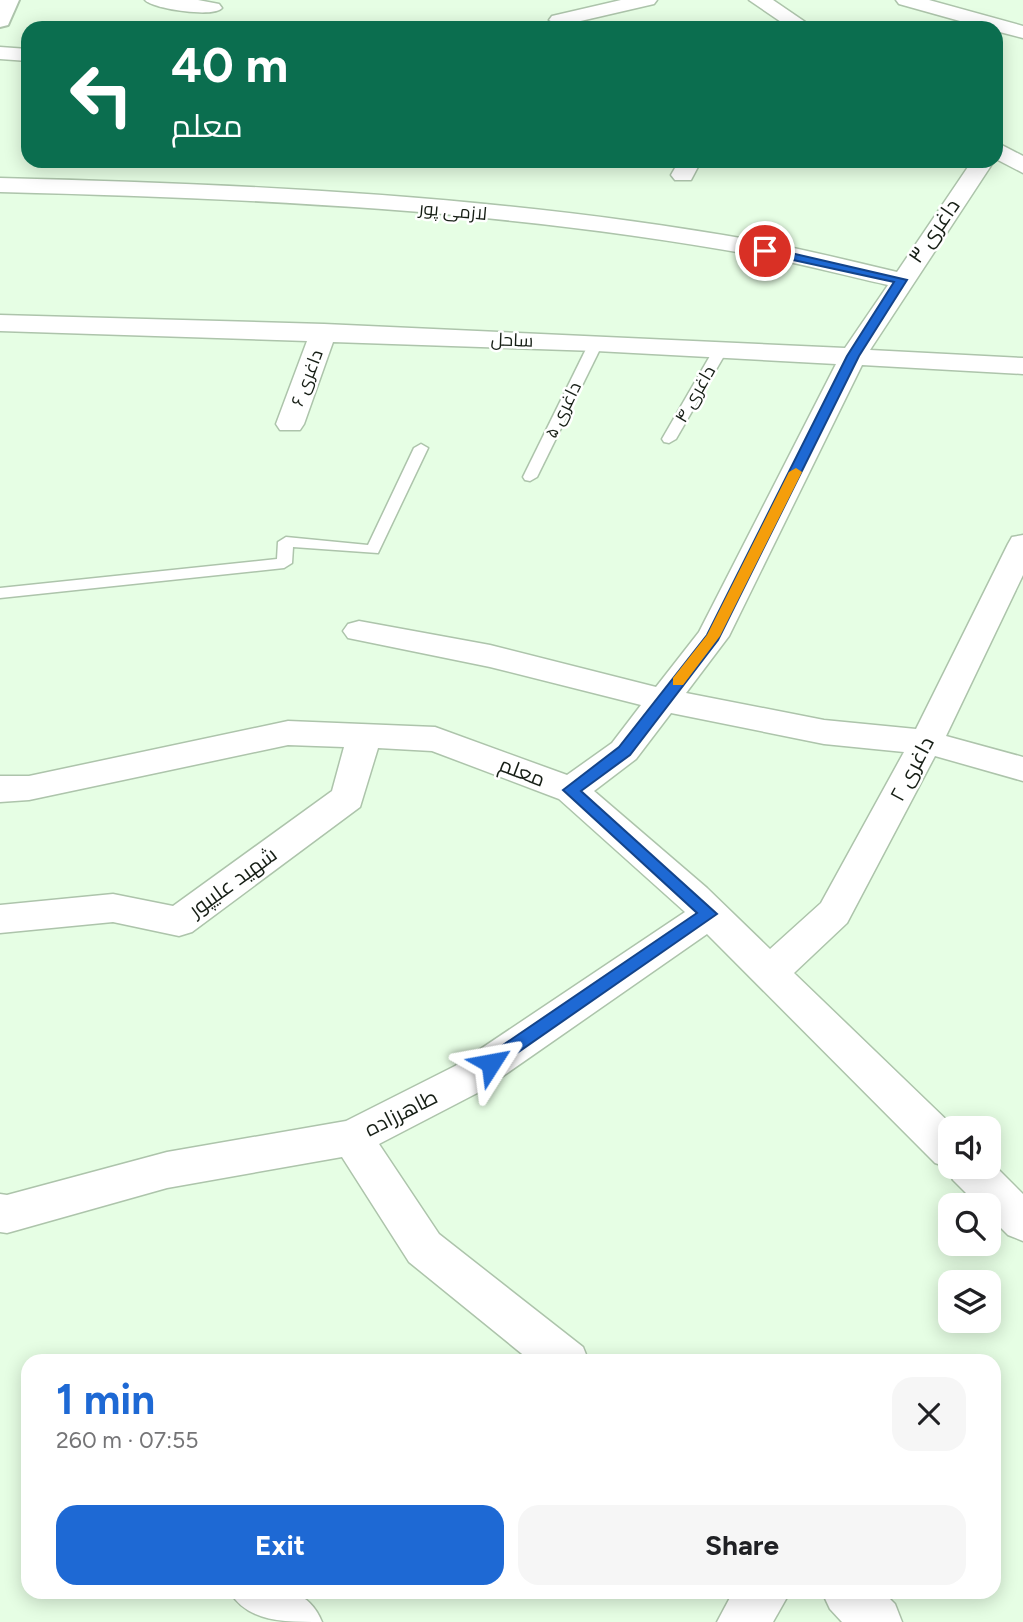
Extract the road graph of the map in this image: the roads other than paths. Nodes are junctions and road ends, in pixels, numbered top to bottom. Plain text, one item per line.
1 (8, 0) edge
2 (155, 0) edge
3 (647, 0) edge
4 (760, 0) edge
5 (906, 0) edge
6 (211, 9) edge
7 (0, 20) edge
8 (559, 20) dead end
9 (793, 21) edge
10 (983, 21) edge
11 (1003, 27) edge
12 (1023, 32) edge
13 (0, 53) edge
14 (21, 54) edge
15 (1003, 145) edge
16 (1023, 166) edge
17 (978, 168) edge
18 (0, 185) edge
19 (901, 280) junction
20 (0, 323) edge
21 (324, 332) junction
22 (596, 343) junction
23 (721, 349) junction
24 (853, 356) junction
25 (1023, 366) edge
26 (289, 424) dead end
27 (669, 439) dead end
28 (421, 448) dead end
29 (530, 477) dead end
30 (1023, 544) edge
31 (0, 593) edge
32 (359, 631) dead end
33 (664, 700) junction
34 (364, 737) junction
35 (926, 742) junction
36 (1023, 769) edge
37 (0, 789) edge
38 (571, 790) junction
39 (709, 914) junction
40 (0, 919) edge
41 (770, 972) junction
42 (352, 1138) junction
43 (938, 1138) edge
44 (980, 1179) edge
45 (0, 1213) edge
46 (1023, 1222) edge
47 (557, 1354) edge
48 (265, 1599) edge
49 (760, 1599) edge
50 (854, 1599) edge
51 (297, 1622) edge
52 (742, 1622) edge
53 (877, 1622) edge

1 - 7 main road
2 - 6 street
3 - 8 street
4 - 9 street
5 - 10 street
11 - 12 street
13 - 14 street
15 - 16 street
17 - 19 street, داغری ۳
18 - 19 street, لازمی پور
19 - 24 street, داغری ۳
20 - 21 street, ساحل
21 - 22 street, ساحل
21 - 26 street, داغری ۶
22 - 23 street, ساحل
22 - 29 lane, داغری ۵
23 - 24 street, ساحل
23 - 27 lane, داغری ۴
24 - 25 street, ساحل
24 - 33 street, داغری ۳
28 - 31 lane
30 - 35 street, داغری ۲
32 - 33 street
33 - 35 street
33 - 38 street, داغری ۳
34 - 37 street, معلم
34 - 38 street, معلم
34 - 40 street, شهید علیپور
35 - 36 street
35 - 41 street, داغری ۲
38 - 39 street, معلم
39 - 41 street, معلم
39 - 42 street, طاهرزاده
41 - 43 street, معلم
42 - 45 street
42 - 47 street, طاهرزاده
44 - 46 street
48 - 51 street
49 - 52 street
50 - 53 street

